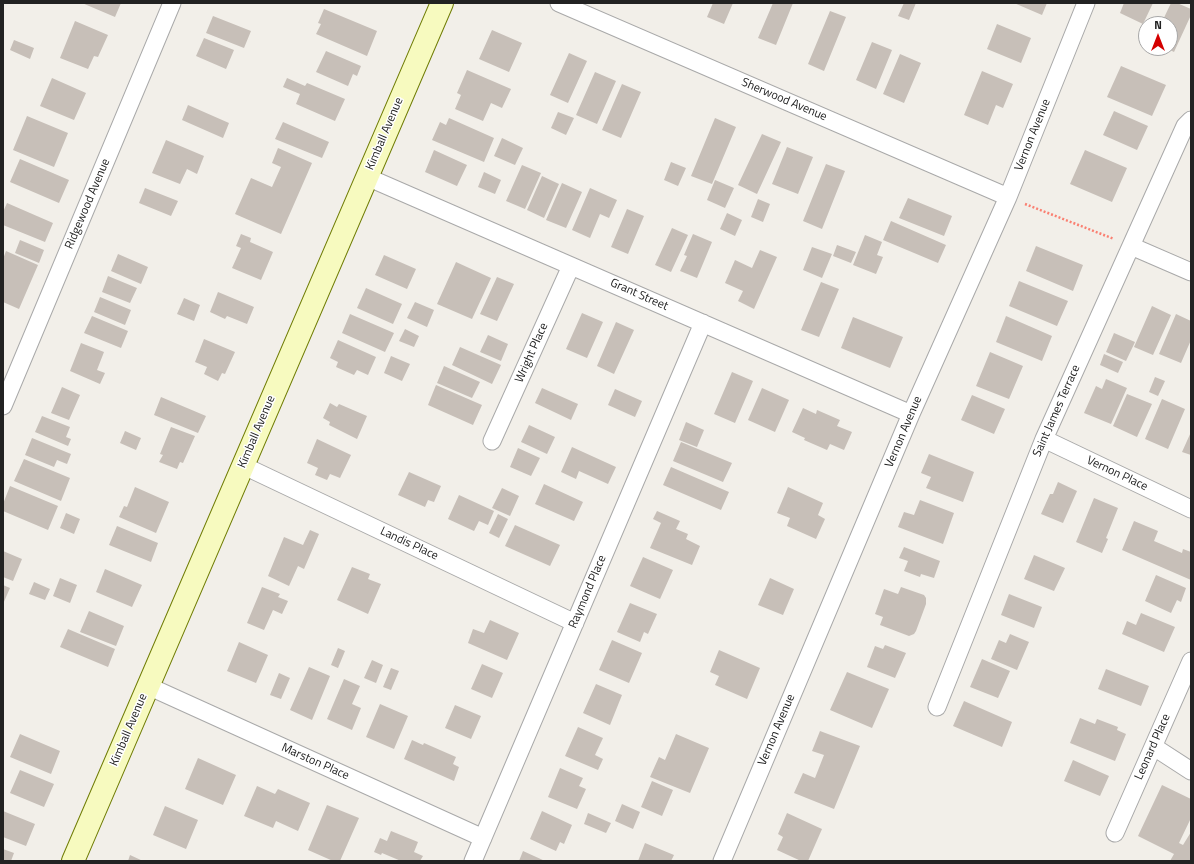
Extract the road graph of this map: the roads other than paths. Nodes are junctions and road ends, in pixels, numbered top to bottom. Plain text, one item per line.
1 (172, 3) edge
2 (442, 3) edge
3 (560, 3) edge
4 (1086, 3) edge
5 (1191, 120) edge
6 (367, 177) junction
7 (1008, 197) junction
8 (1124, 243) junction
9 (571, 266) junction
10 (1191, 272) edge
11 (703, 324) junction
12 (3, 406) edge
13 (911, 414) junction
14 (1044, 439) junction
15 (492, 441) dead end
16 (242, 465) junction
17 (1191, 509) edge
18 (575, 623) junction
19 (1191, 661) edge
20 (148, 686) junction
21 (937, 707) dead end
22 (1154, 747) junction
23 (1191, 771) edge
24 (1116, 833) dead end
25 (483, 838) junction
26 (73, 861) edge
27 (473, 861) edge
28 (722, 861) edge

1 - 12 street, Ridgewood Avenue
2 - 6 street, Kimball Avenue
3 - 7 street, Sherwood Avenue
4 - 7 street, Vernon Avenue
5 - 8 street, Saint James Terrace
6 - 9 street, Grant Street
6 - 16 street, Kimball Avenue
7 - 13 street, Vernon Avenue
8 - 10 street
8 - 14 street, Saint James Terrace
9 - 11 street, Grant Street
9 - 15 street, Wright Place
11 - 13 street, Grant Street
11 - 18 street, Raymond Place
13 - 28 street, Vernon Avenue
14 - 17 street, Vernon Place
14 - 21 street, Saint James Terrace
16 - 18 street, Landis Place
16 - 20 street, Kimball Avenue
18 - 25 street, Raymond Place
19 - 22 street, Leonard Place
20 - 25 street, Marston Place
20 - 26 street, Kimball Avenue
22 - 23 street
22 - 24 street, Leonard Place
25 - 27 street, Raymond Place

